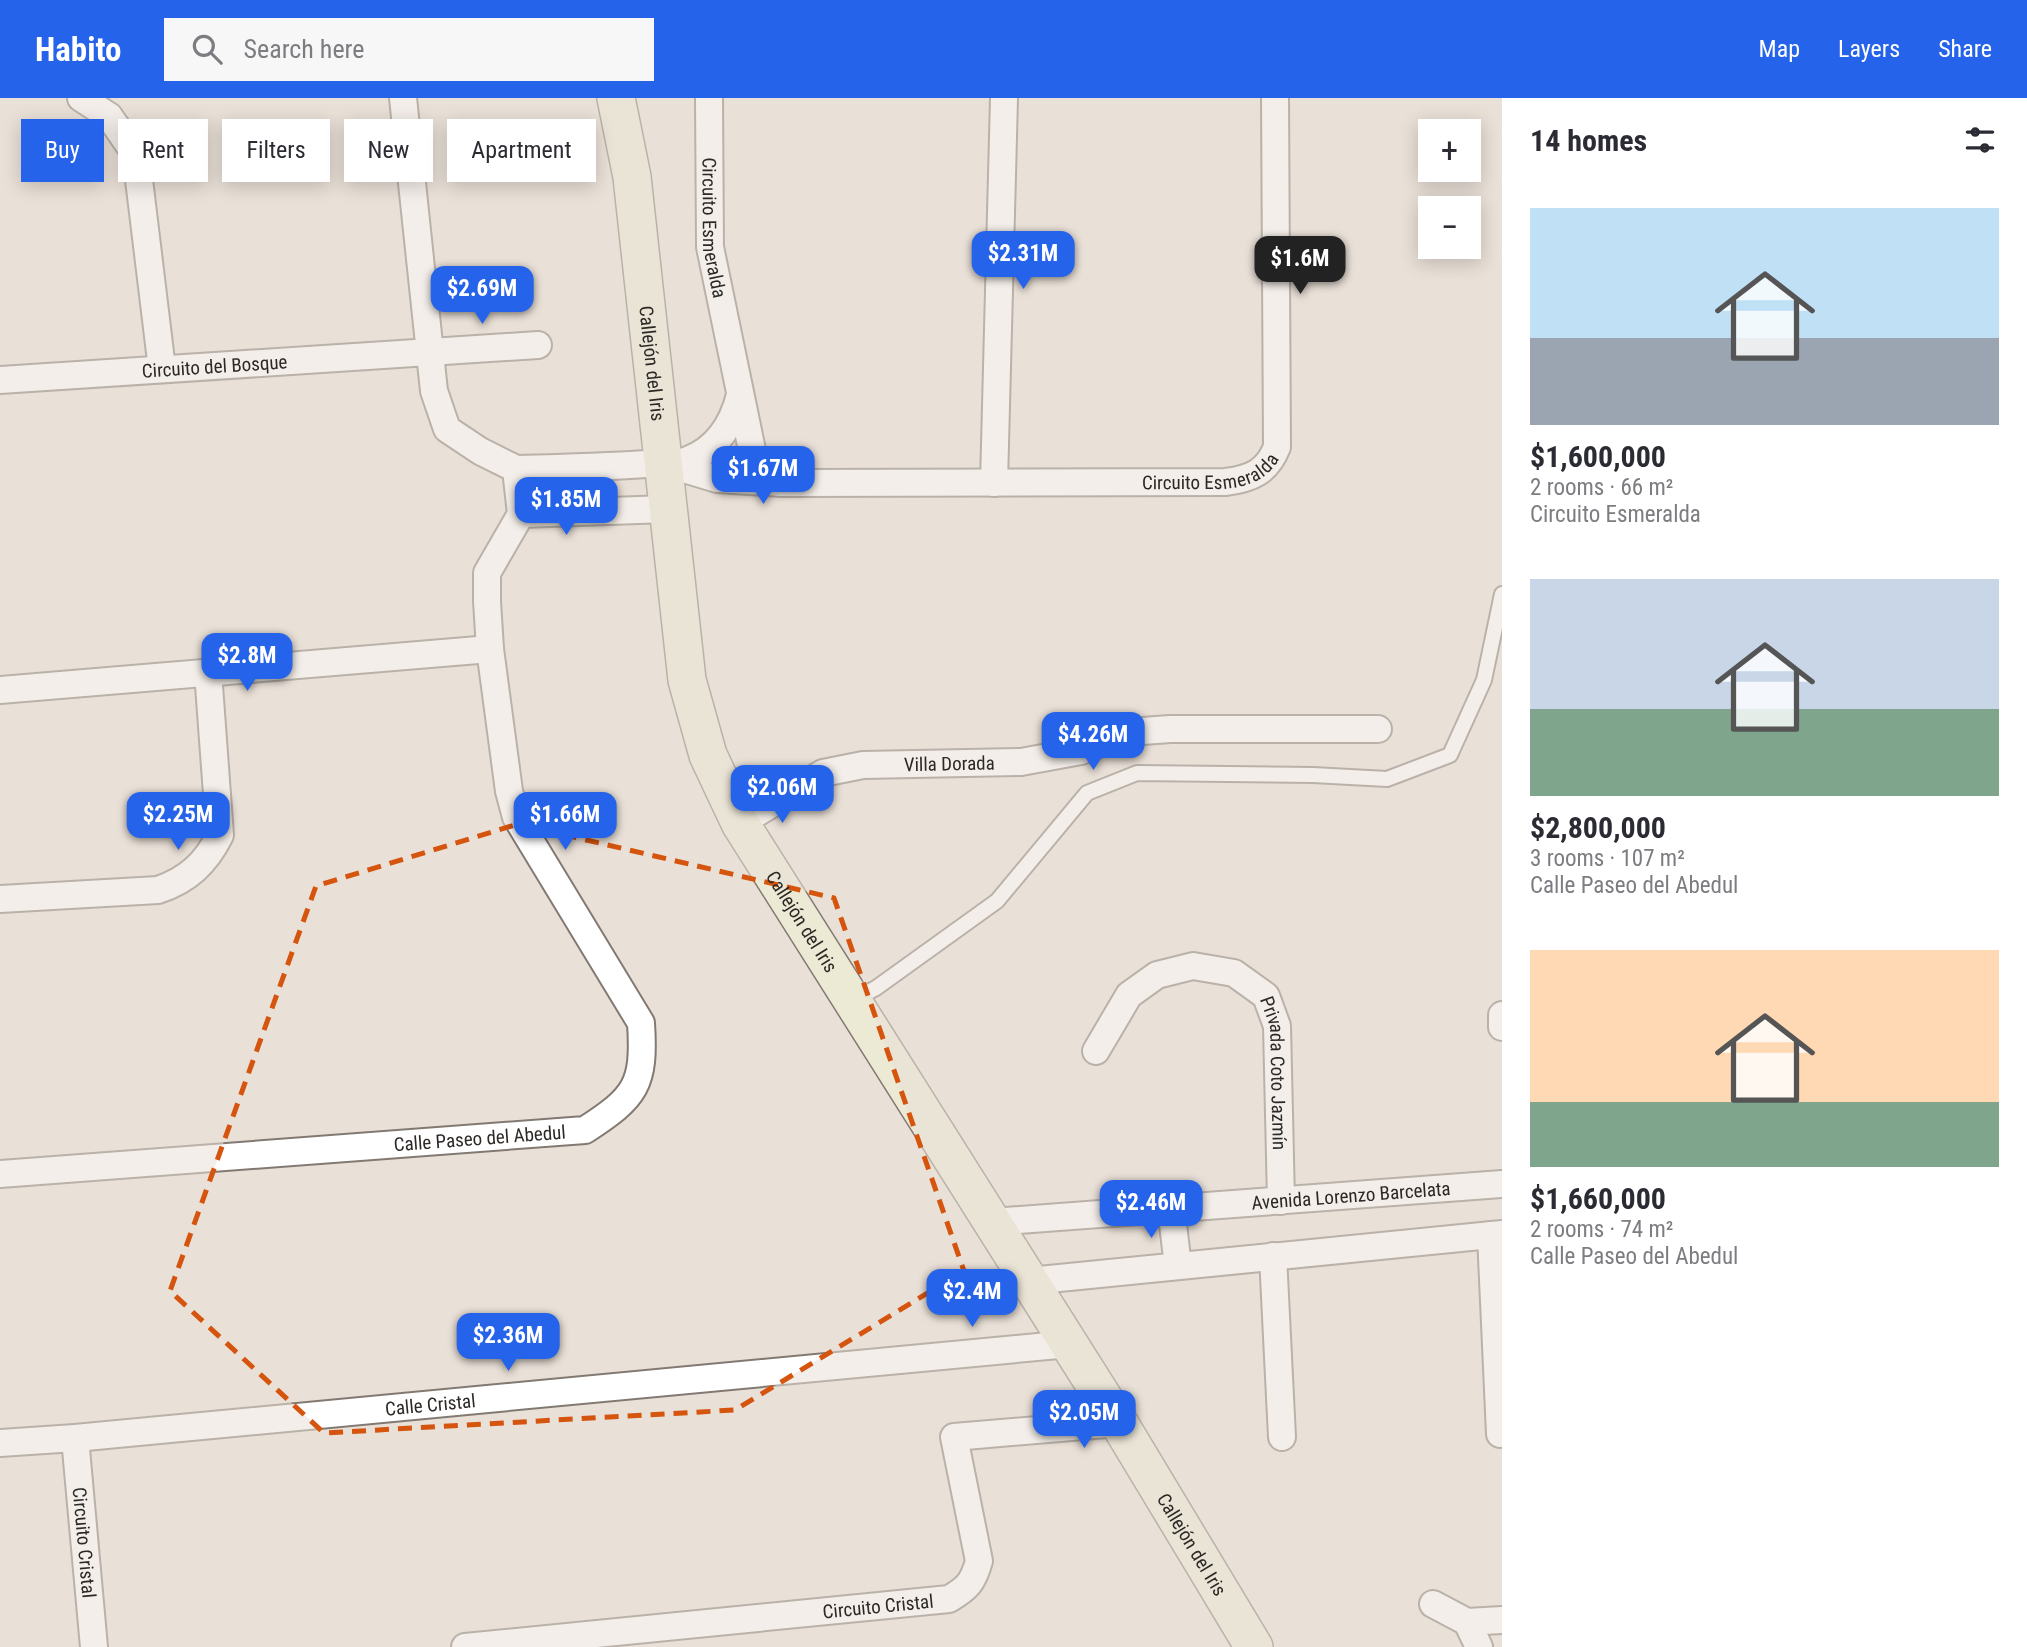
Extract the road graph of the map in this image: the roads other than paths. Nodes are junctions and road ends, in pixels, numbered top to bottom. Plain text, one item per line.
1 (81, 98) edge
2 (403, 98) edge
3 (615, 98) edge
4 (709, 98) edge
5 (1004, 98) edge
6 (1275, 98) edge
7 (538, 345) dead end
8 (430, 353) junction
9 (162, 369) junction
10 (0, 380) edge
11 (740, 395) junction
12 (664, 463) junction
13 (516, 469) junction
14 (782, 483) junction
15 (994, 483) junction
16 (668, 509) junction
17 (521, 514) junction
18 (1502, 594) edge
19 (490, 649) junction
20 (208, 672) junction
21 (0, 690) edge
22 (1378, 729) dead end
23 (740, 823) junction
24 (0, 899) edge
25 (852, 1001) junction
26 (1502, 1015) edge
27 (1502, 1027) edge
28 (1096, 1051) dead end
29 (0, 1174) edge
30 (1502, 1184) edge
31 (1281, 1201) junction
32 (1171, 1208) junction
33 (992, 1222) junction
34 (1497, 1234) edge
35 (1273, 1256) junction
36 (1178, 1266) junction
37 (1029, 1281) junction
38 (1069, 1344) junction
39 (1119, 1423) junction
40 (1500, 1434) dead end
41 (1282, 1437) dead end
42 (75, 1438) junction
43 (0, 1443) edge
44 (1433, 1604) dead end
45 (1502, 1620) edge
46 (1468, 1622) junction
47 (94, 1647) edge
48 (465, 1647) edge
49 (1254, 1647) edge
50 (1479, 1647) edge

1 - 9 street
2 - 8 street
3 - 12 street, Callejón del Iris
4 - 11 street, Circuito Esmeralda
5 - 15 street
6 - 15 street, Circuito Esmeralda
7 - 8 street, Circuito del Bosque
8 - 9 street, Circuito del Bosque
8 - 13 street
9 - 10 street, Circuito del Bosque
11 - 12 street
11 - 14 street, Circuito Esmeralda
12 - 13 street
12 - 14 street, Circuito Esmeralda
12 - 16 street, Callejón del Iris
13 - 17 street
14 - 15 street, Circuito Esmeralda
16 - 17 street
16 - 23 street, Callejón del Iris
17 - 19 street, Calle Paseo del Abedul
18 - 25 lane
19 - 20 street
19 - 29 street, Calle Paseo del Abedul
20 - 21 street
20 - 24 street
22 - 23 street, Villa Dorada
23 - 25 street, Callejón del Iris
25 - 33 street, Callejón del Iris
26 - 27 street
28 - 31 street, Privada Coto Jazmín
30 - 31 street, Avenida Lorenzo Barcelata
31 - 32 street, Avenida Lorenzo Barcelata
32 - 33 street, Avenida Lorenzo Barcelata
32 - 36 street
33 - 37 street, Callejón del Iris
34 - 35 street
34 - 40 street
35 - 36 street
35 - 41 street
36 - 37 street
37 - 38 street, Callejón del Iris
38 - 39 street, Callejón del Iris
38 - 42 street, Calle Cristal
39 - 48 street, Circuito Cristal
39 - 49 street, Callejón del Iris
42 - 43 street, Calle Cristal
42 - 47 street, Circuito Cristal
44 - 46 street
45 - 46 street
46 - 50 street

